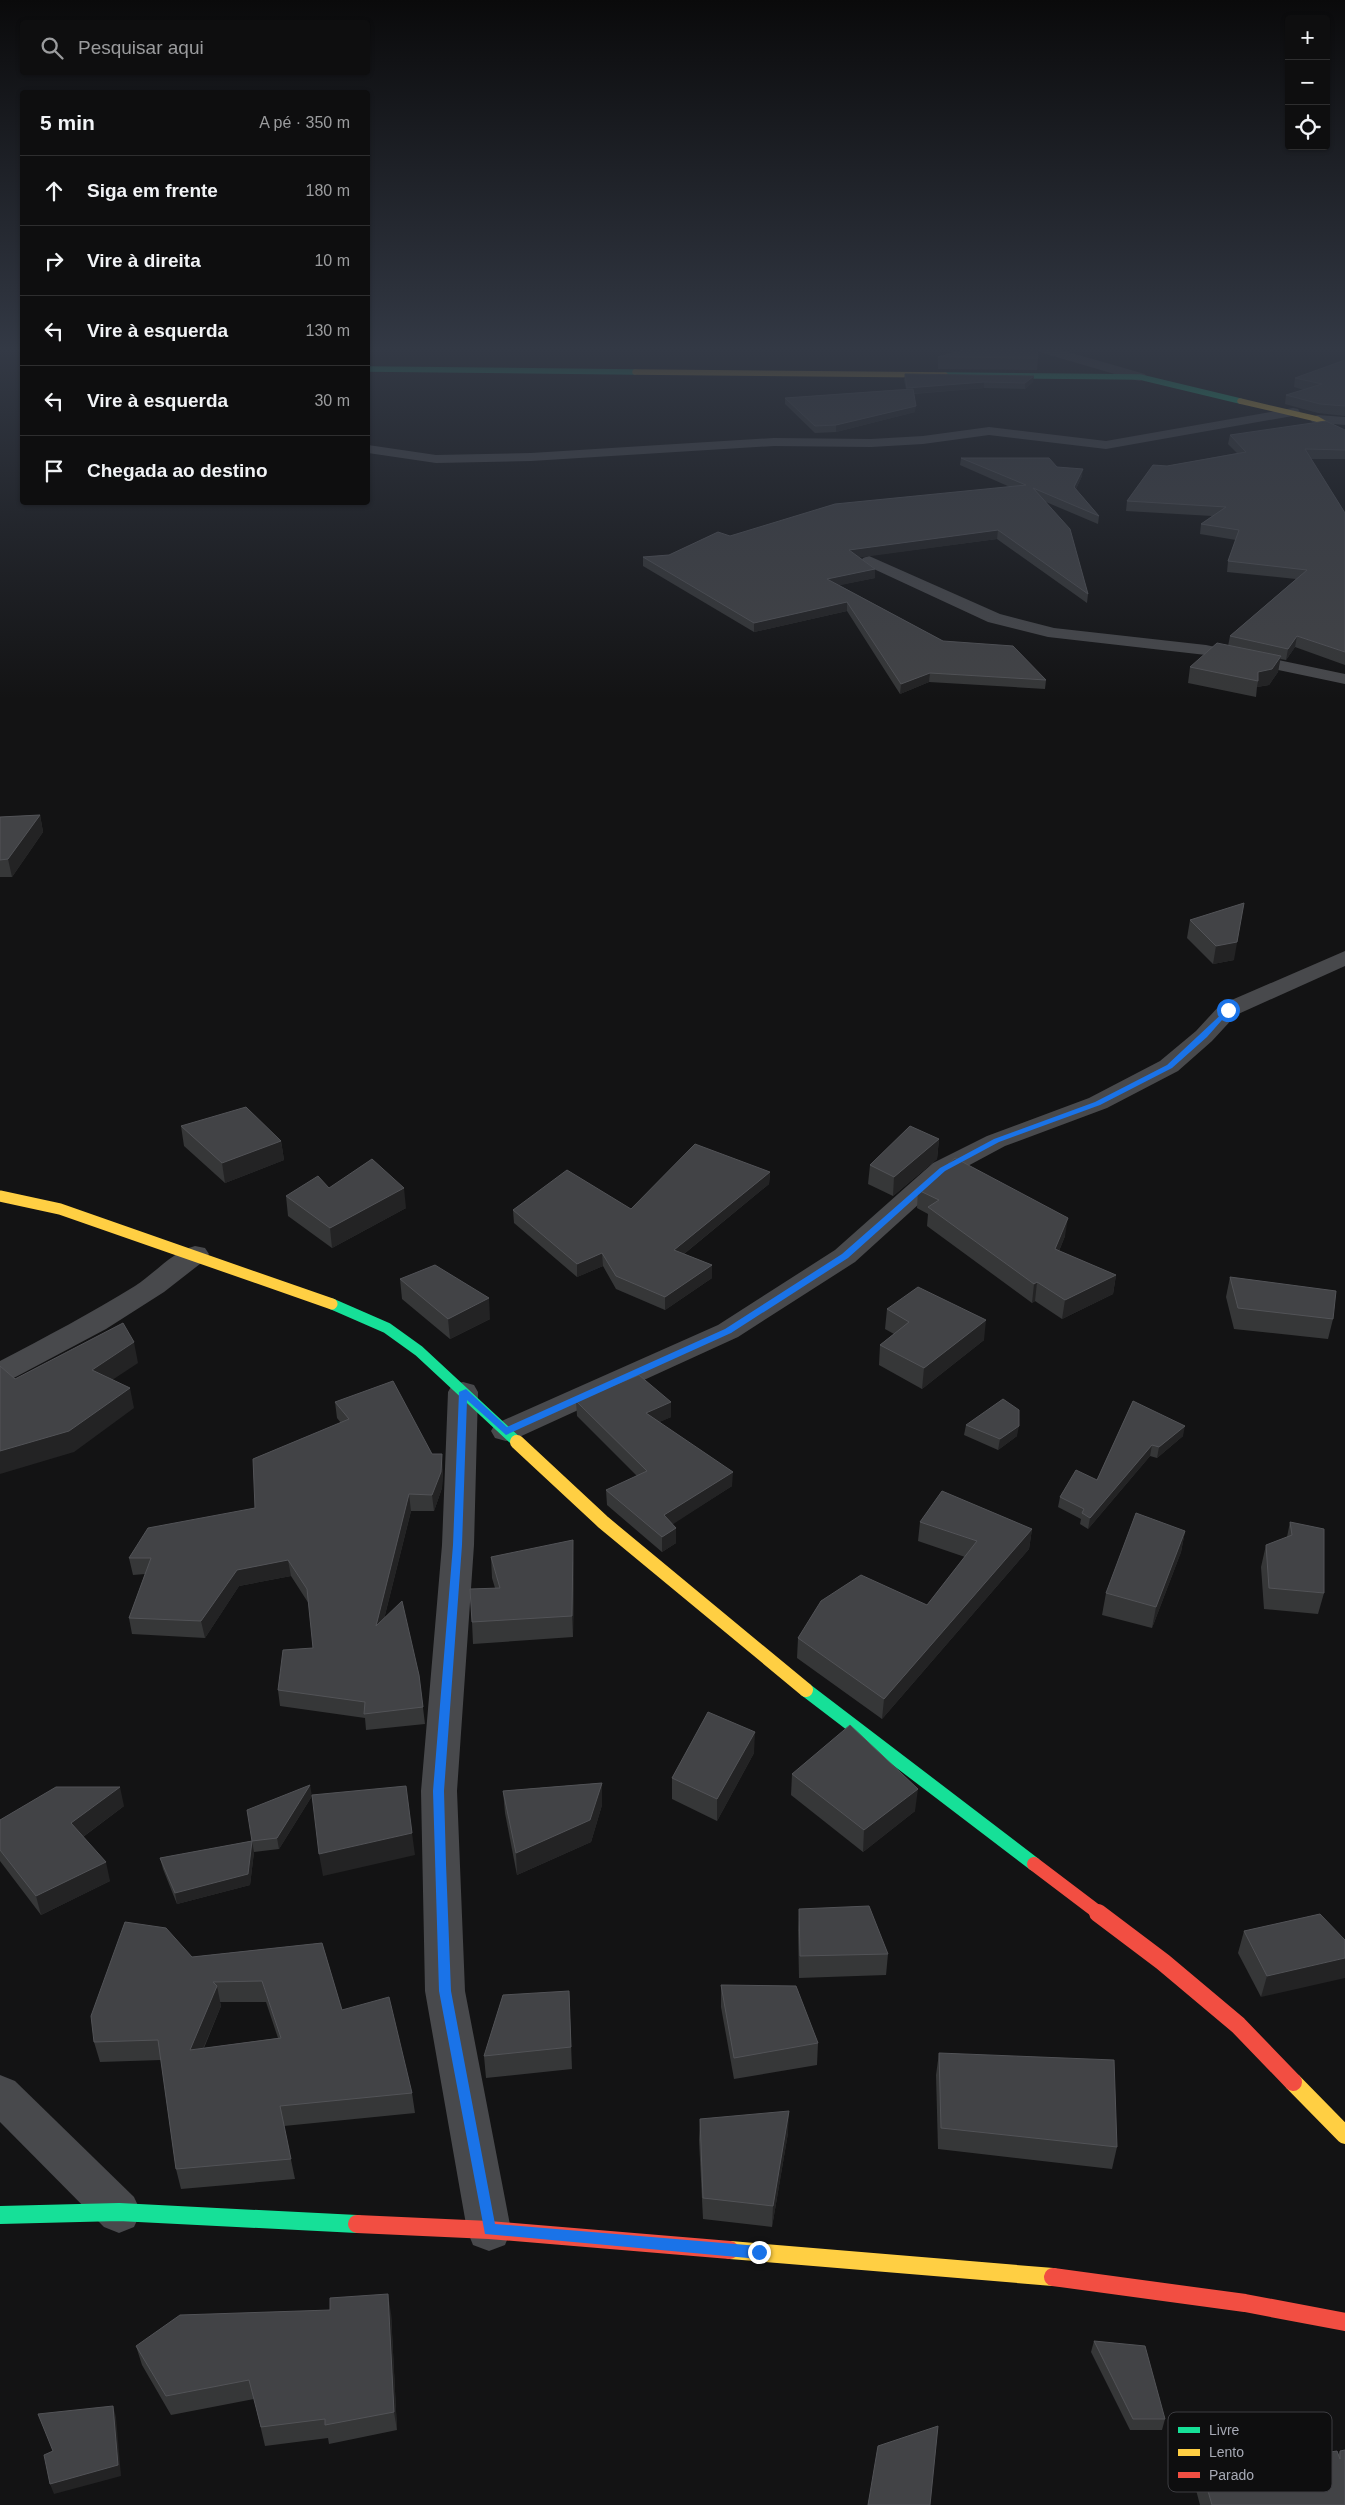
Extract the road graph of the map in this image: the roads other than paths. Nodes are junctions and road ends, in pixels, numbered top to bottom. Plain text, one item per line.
1 (869, 561) edge
2 (1345, 679) edge
3 (1345, 958) edge
4 (0, 1196) edge
5 (195, 1254) junction
6 (0, 1373) edge
7 (463, 1392) junction
8 (506, 1432) junction
9 (0, 2094) edge
10 (1345, 2135) edge
11 (119, 2212) junction
12 (0, 2215) edge
13 (489, 2230) junction
14 (1345, 2322) edge

1 - 2 street
3 - 8 street
4 - 5 street
5 - 6 street
5 - 7 street
7 - 8 street
7 - 13 street
8 - 10 street
9 - 11 street
11 - 12 street
11 - 13 street
13 - 14 street

